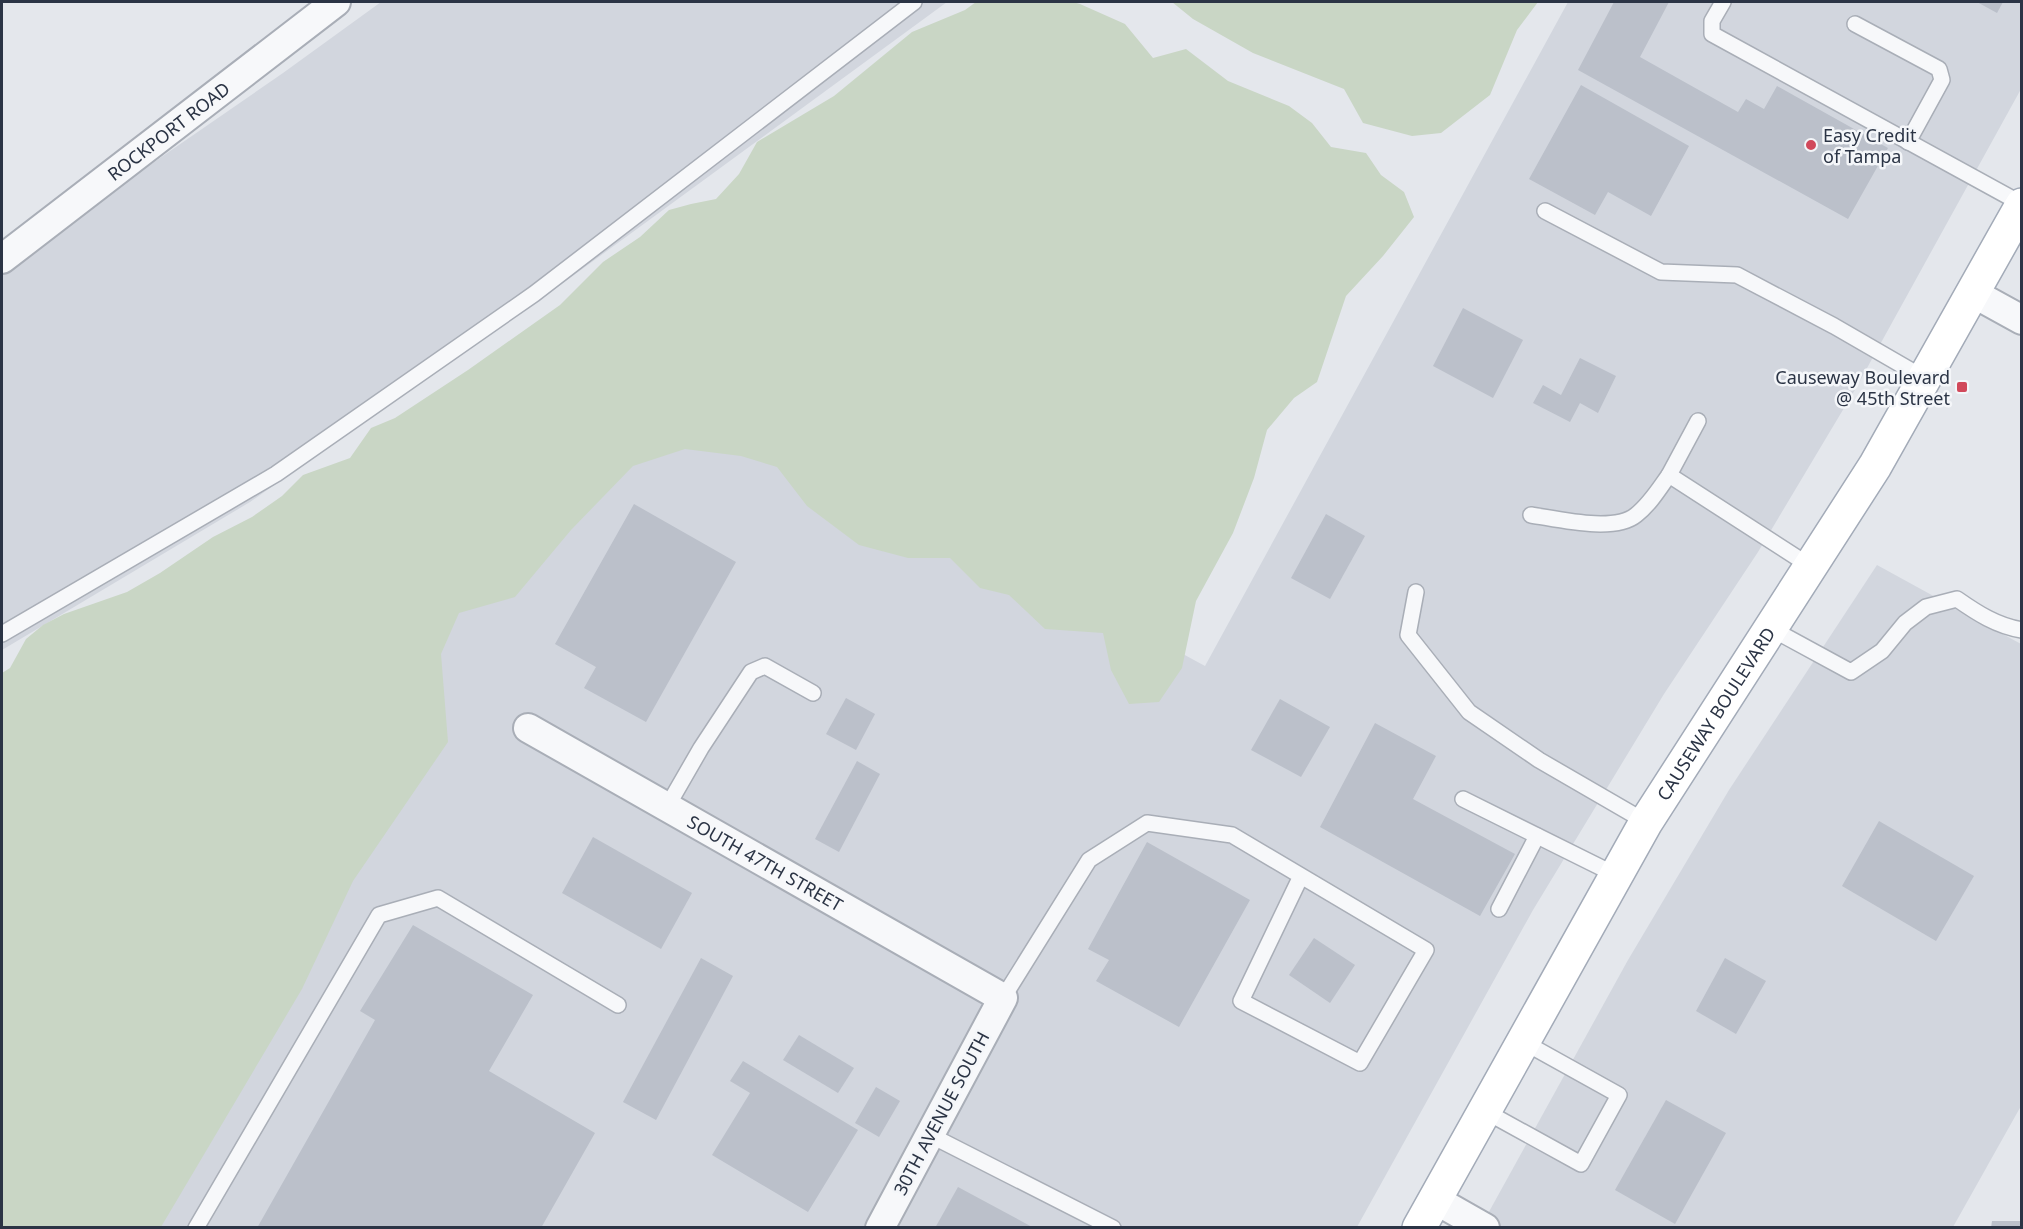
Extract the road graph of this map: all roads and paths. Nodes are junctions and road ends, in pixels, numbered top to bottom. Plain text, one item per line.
1 (336, 2) edge
2 (914, 2) edge
3 (1723, 2) edge
4 (1855, 24) dead end
5 (1908, 142) junction
6 (2022, 204) edge
7 (1545, 211) dead end
8 (2, 260) edge
9 (1973, 293) junction
10 (2022, 320) edge
11 (1924, 378) junction
12 (1698, 421) dead end
13 (1669, 475) junction
14 (1531, 515) dead end
15 (1810, 566) junction
16 (1416, 592) dead end
17 (1770, 628) junction
18 (2022, 630) edge
19 (2, 633) edge
20 (813, 693) dead end
21 (528, 728) dead end
22 (1463, 799) dead end
23 (667, 807) junction
24 (1646, 822) junction
25 (1537, 836) junction
26 (1616, 875) junction
27 (1301, 876) junction
28 (1499, 909) dead end
29 (1003, 998) junction
30 (618, 1005) dead end
31 (1522, 1041) junction
32 (1483, 1110) junction
33 (930, 1135) junction
34 (1434, 1199) junction
35 (196, 1227) edge
36 (880, 1227) edge
37 (1113, 1227) edge
38 (1419, 1227) edge
39 (1485, 1227) edge

1 - 8 street, ROCKPORT ROAD
2 - 19 lane
3 - 5 lane
4 - 5 lane
5 - 6 lane
6 - 9 main road, CAUSEWAY BOULEVARD
7 - 11 lane
9 - 10 street
9 - 11 main road, CAUSEWAY BOULEVARD
11 - 15 main road, CAUSEWAY BOULEVARD
12 - 13 lane
13 - 14 lane
13 - 15 lane
15 - 17 main road, CAUSEWAY BOULEVARD
16 - 24 lane
17 - 18 lane
17 - 24 main road, CAUSEWAY BOULEVARD
20 - 23 lane
21 - 23 street, SOUTH 47TH STREET
22 - 25 lane
23 - 29 street, SOUTH 47TH STREET
24 - 26 main road, CAUSEWAY BOULEVARD
25 - 26 lane
25 - 28 lane
26 - 31 main road, CAUSEWAY BOULEVARD
27 - 27 lane
27 - 29 lane
29 - 33 street, 30TH AVENUE SOUTH
30 - 35 lane
31 - 32 main road, CAUSEWAY BOULEVARD
31 - 32 lane
32 - 34 main road, CAUSEWAY BOULEVARD
33 - 36 street, 30TH AVENUE SOUTH
33 - 37 lane
34 - 38 main road, CAUSEWAY BOULEVARD
34 - 39 street

